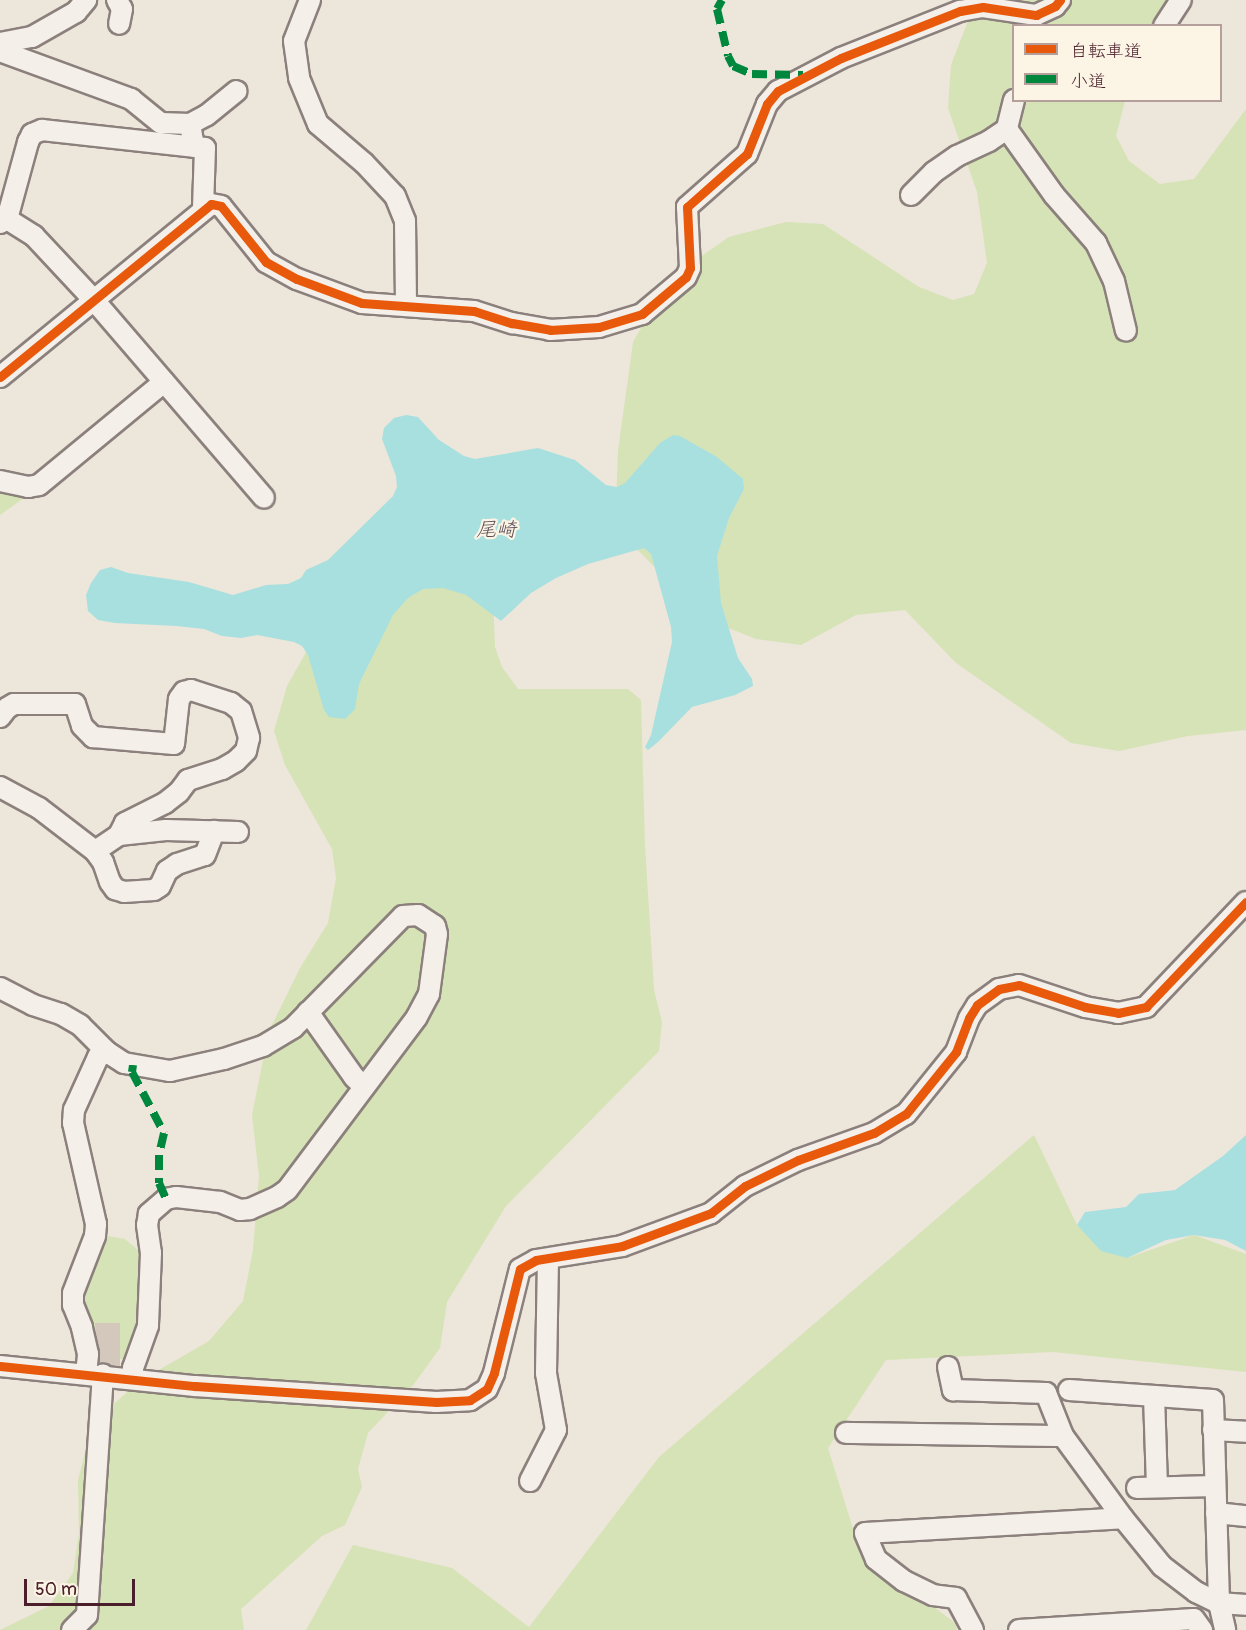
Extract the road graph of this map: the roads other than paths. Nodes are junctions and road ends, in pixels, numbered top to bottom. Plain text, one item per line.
1 (86, 0) edge
2 (117, 0) edge
3 (310, 0) edge
4 (1060, 0) edge
5 (1181, 0) edge
6 (1035, 20) edge
7 (119, 24) dead end
8 (1165, 24) edge
9 (0, 43) edge
10 (0, 51) edge
11 (237, 91) dead end
12 (1014, 102) edge
13 (190, 124) junction
14 (1007, 129) junction
15 (194, 147) junction
16 (911, 195) dead end
17 (203, 208) junction
18 (4, 221) edge
19 (93, 299) junction
20 (406, 306) junction
21 (1126, 330) dead end
22 (0, 377) edge
23 (164, 382) junction
24 (0, 481) edge
25 (264, 498) dead end
26 (0, 717) edge
27 (0, 787) edge
28 (214, 831) junction
29 (238, 832) dead end
30 (119, 835) junction
31 (95, 851) junction
32 (1246, 902) edge
33 (0, 988) edge
34 (308, 1012) junction
35 (106, 1052) junction
36 (364, 1087) junction
37 (548, 1259) junction
38 (0, 1366) edge
39 (948, 1367) dead end
40 (95, 1375) junction
41 (133, 1379) junction
42 (1069, 1389) dead end
43 (1154, 1396) junction
44 (1213, 1430) junction
45 (1246, 1432) edge
46 (846, 1433) dead end
47 (1063, 1436) junction
48 (530, 1481) dead end
49 (1215, 1486) junction
50 (1157, 1487) junction
51 (1137, 1488) dead end
52 (1216, 1513) junction
53 (1246, 1516) edge
54 (1123, 1518) junction
55 (1219, 1603) junction
56 (1246, 1605) edge
57 (1225, 1628) edge
58 (72, 1630) edge
59 (973, 1630) edge
60 (1019, 1630) edge
61 (1202, 1630) edge

1 - 9 street
2 - 7 street
3 - 20 street
4 - 6 street
5 - 8 street
6 - 20 street
10 - 13 street
11 - 13 street
12 - 14 street
13 - 15 street
14 - 16 street
14 - 21 street
15 - 17 street
15 - 18 street
17 - 19 street
17 - 20 street
18 - 19 street
19 - 22 street
19 - 23 street
23 - 24 street
23 - 25 street
26 - 30 street
27 - 31 street
28 - 29 street
28 - 30 street
28 - 31 street
30 - 31 street
32 - 37 street
33 - 35 street
34 - 35 street
34 - 36 street
34 - 36 street
35 - 40 street
36 - 41 street
37 - 41 street
37 - 48 street
38 - 40 street
39 - 47 street
40 - 41 street
40 - 58 street
42 - 43 street
43 - 44 street
43 - 50 street
44 - 45 street
44 - 49 street
46 - 47 street
47 - 54 street
49 - 50 street
49 - 52 street
50 - 51 street
52 - 53 street
52 - 55 street
54 - 55 street
54 - 59 street
55 - 56 street
55 - 57 street
60 - 61 street

